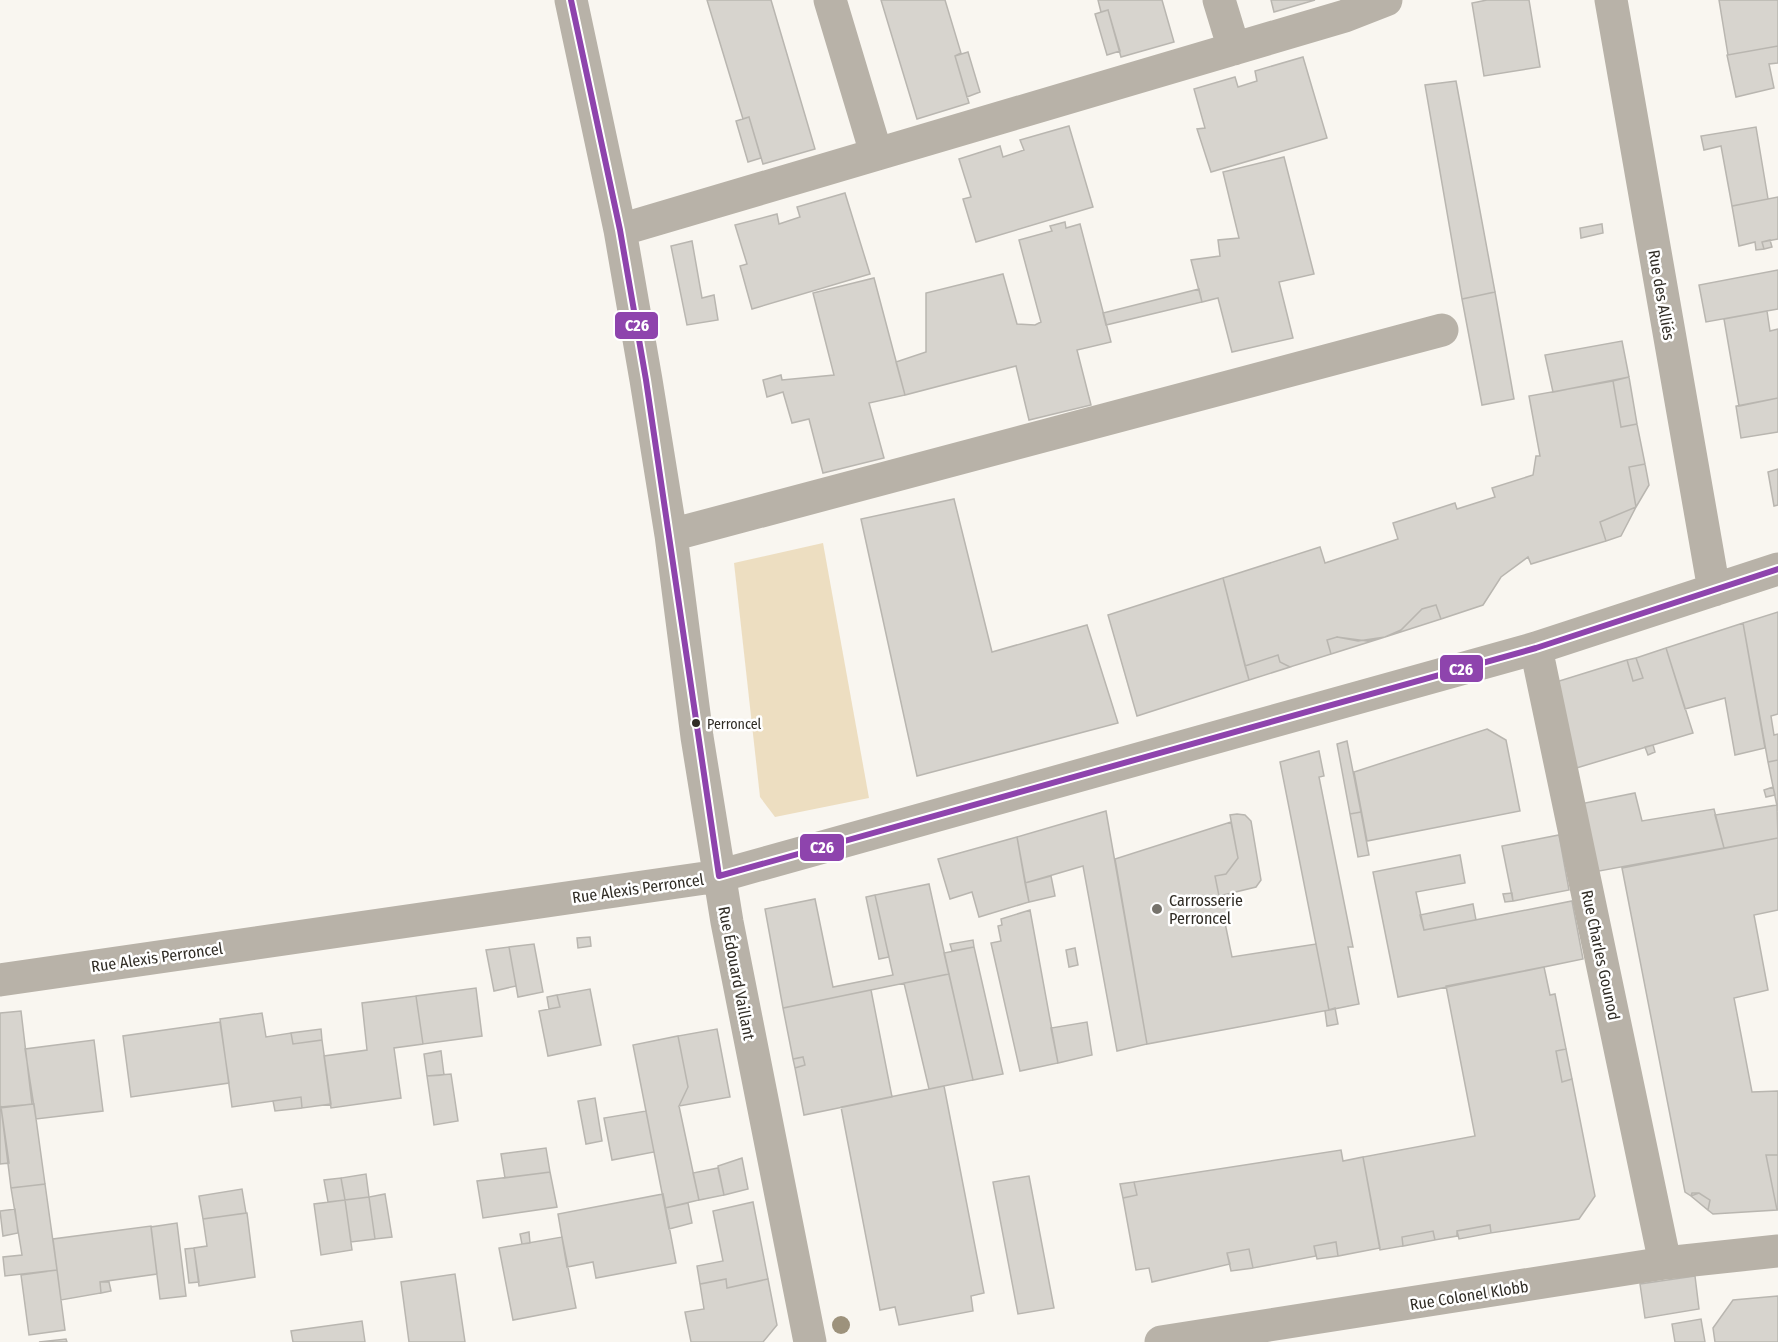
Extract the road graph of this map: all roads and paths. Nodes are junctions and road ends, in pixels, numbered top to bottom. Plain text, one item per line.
1 (571, 0) edge
2 (830, 0) edge
3 (1219, 0) edge
4 (1386, 0) edge
5 (1611, 0) edge
6 (1234, 49) junction
7 (876, 153) junction
8 (620, 230) junction
9 (1442, 330) dead end
10 (671, 535) junction
11 (1778, 569) edge
12 (1714, 590) junction
13 (1536, 648) junction
14 (719, 876) junction
15 (0, 980) edge
16 (1778, 1251) edge
17 (1665, 1263) junction
18 (810, 1342) edge
19 (1161, 1342) edge

1 - 8 street, Rue Édouard Vaillant
2 - 7 street
3 - 6 street
4 - 6 street
5 - 12 street, Rue des Alliés
6 - 7 street
7 - 8 street
8 - 10 street, Rue Édouard Vaillant
9 - 10 street
10 - 14 street, Rue Édouard Vaillant
11 - 12 street, Rue Alexis Perroncel
12 - 13 street, Rue Alexis Perroncel
13 - 14 street, Rue Alexis Perroncel
13 - 17 street, Rue Charles Gounod
14 - 15 street, Rue Alexis Perroncel
14 - 18 street, Rue Édouard Vaillant
16 - 17 street, Rue Colonel Klobb
17 - 19 street, Rue Colonel Klobb

